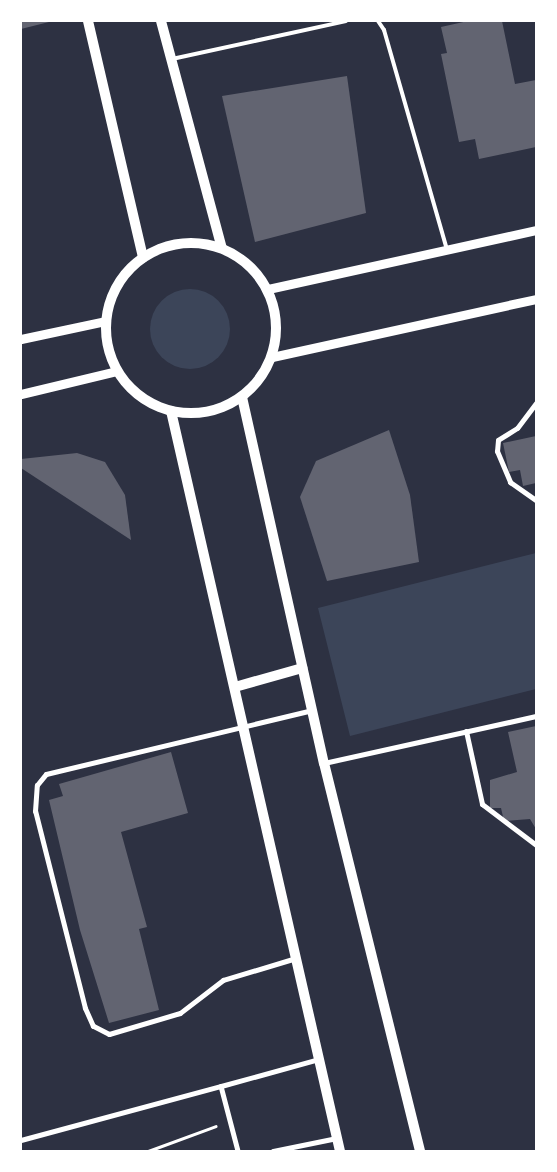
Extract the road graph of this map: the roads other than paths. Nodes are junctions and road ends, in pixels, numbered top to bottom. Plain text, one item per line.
1 (88, 21) edge
2 (161, 21) edge
3 (346, 21) edge
4 (378, 21) edge
5 (171, 59) junction
6 (536, 230) edge
7 (222, 248) junction
8 (446, 250) junction
9 (143, 258) junction
10 (268, 290) junction
11 (536, 299) edge
12 (106, 321) junction
13 (21, 340) edge
14 (272, 357) junction
15 (117, 372) junction
16 (21, 394) edge
17 (242, 397) junction
18 (536, 403) edge
19 (171, 411) junction
20 (536, 500) edge
21 (302, 668) junction
22 (235, 687) junction
23 (312, 710) junction
24 (536, 716) edge
25 (244, 725) junction
26 (466, 731) junction
27 (324, 764) junction
28 (536, 845) edge
29 (297, 958) junction
30 (320, 1059) junction
31 (221, 1086) junction
32 (337, 1138) junction
33 (21, 1140) edge
34 (238, 1151) edge
35 (273, 1151) edge
36 (340, 1151) edge
37 (420, 1151) edge

1 - 9 main road
2 - 5 main road
3 - 5 lane
4 - 8 lane
5 - 7 main road
6 - 8 street
7 - 9 main road
7 - 10 main road
8 - 10 street
9 - 12 main road
10 - 14 main road
11 - 14 street
12 - 13 street
12 - 15 main road
14 - 17 main road
15 - 16 street
15 - 19 main road
17 - 19 main road
17 - 21 main road
18 - 20 street
19 - 22 main road
21 - 22 main road
21 - 23 main road
22 - 25 main road
23 - 25 street
23 - 27 main road
24 - 26 street
25 - 29 main road
25 - 29 street
26 - 27 street
26 - 28 street
27 - 37 main road
29 - 30 main road
30 - 31 street
30 - 32 main road
31 - 33 street
31 - 34 street
32 - 35 street
32 - 36 main road

